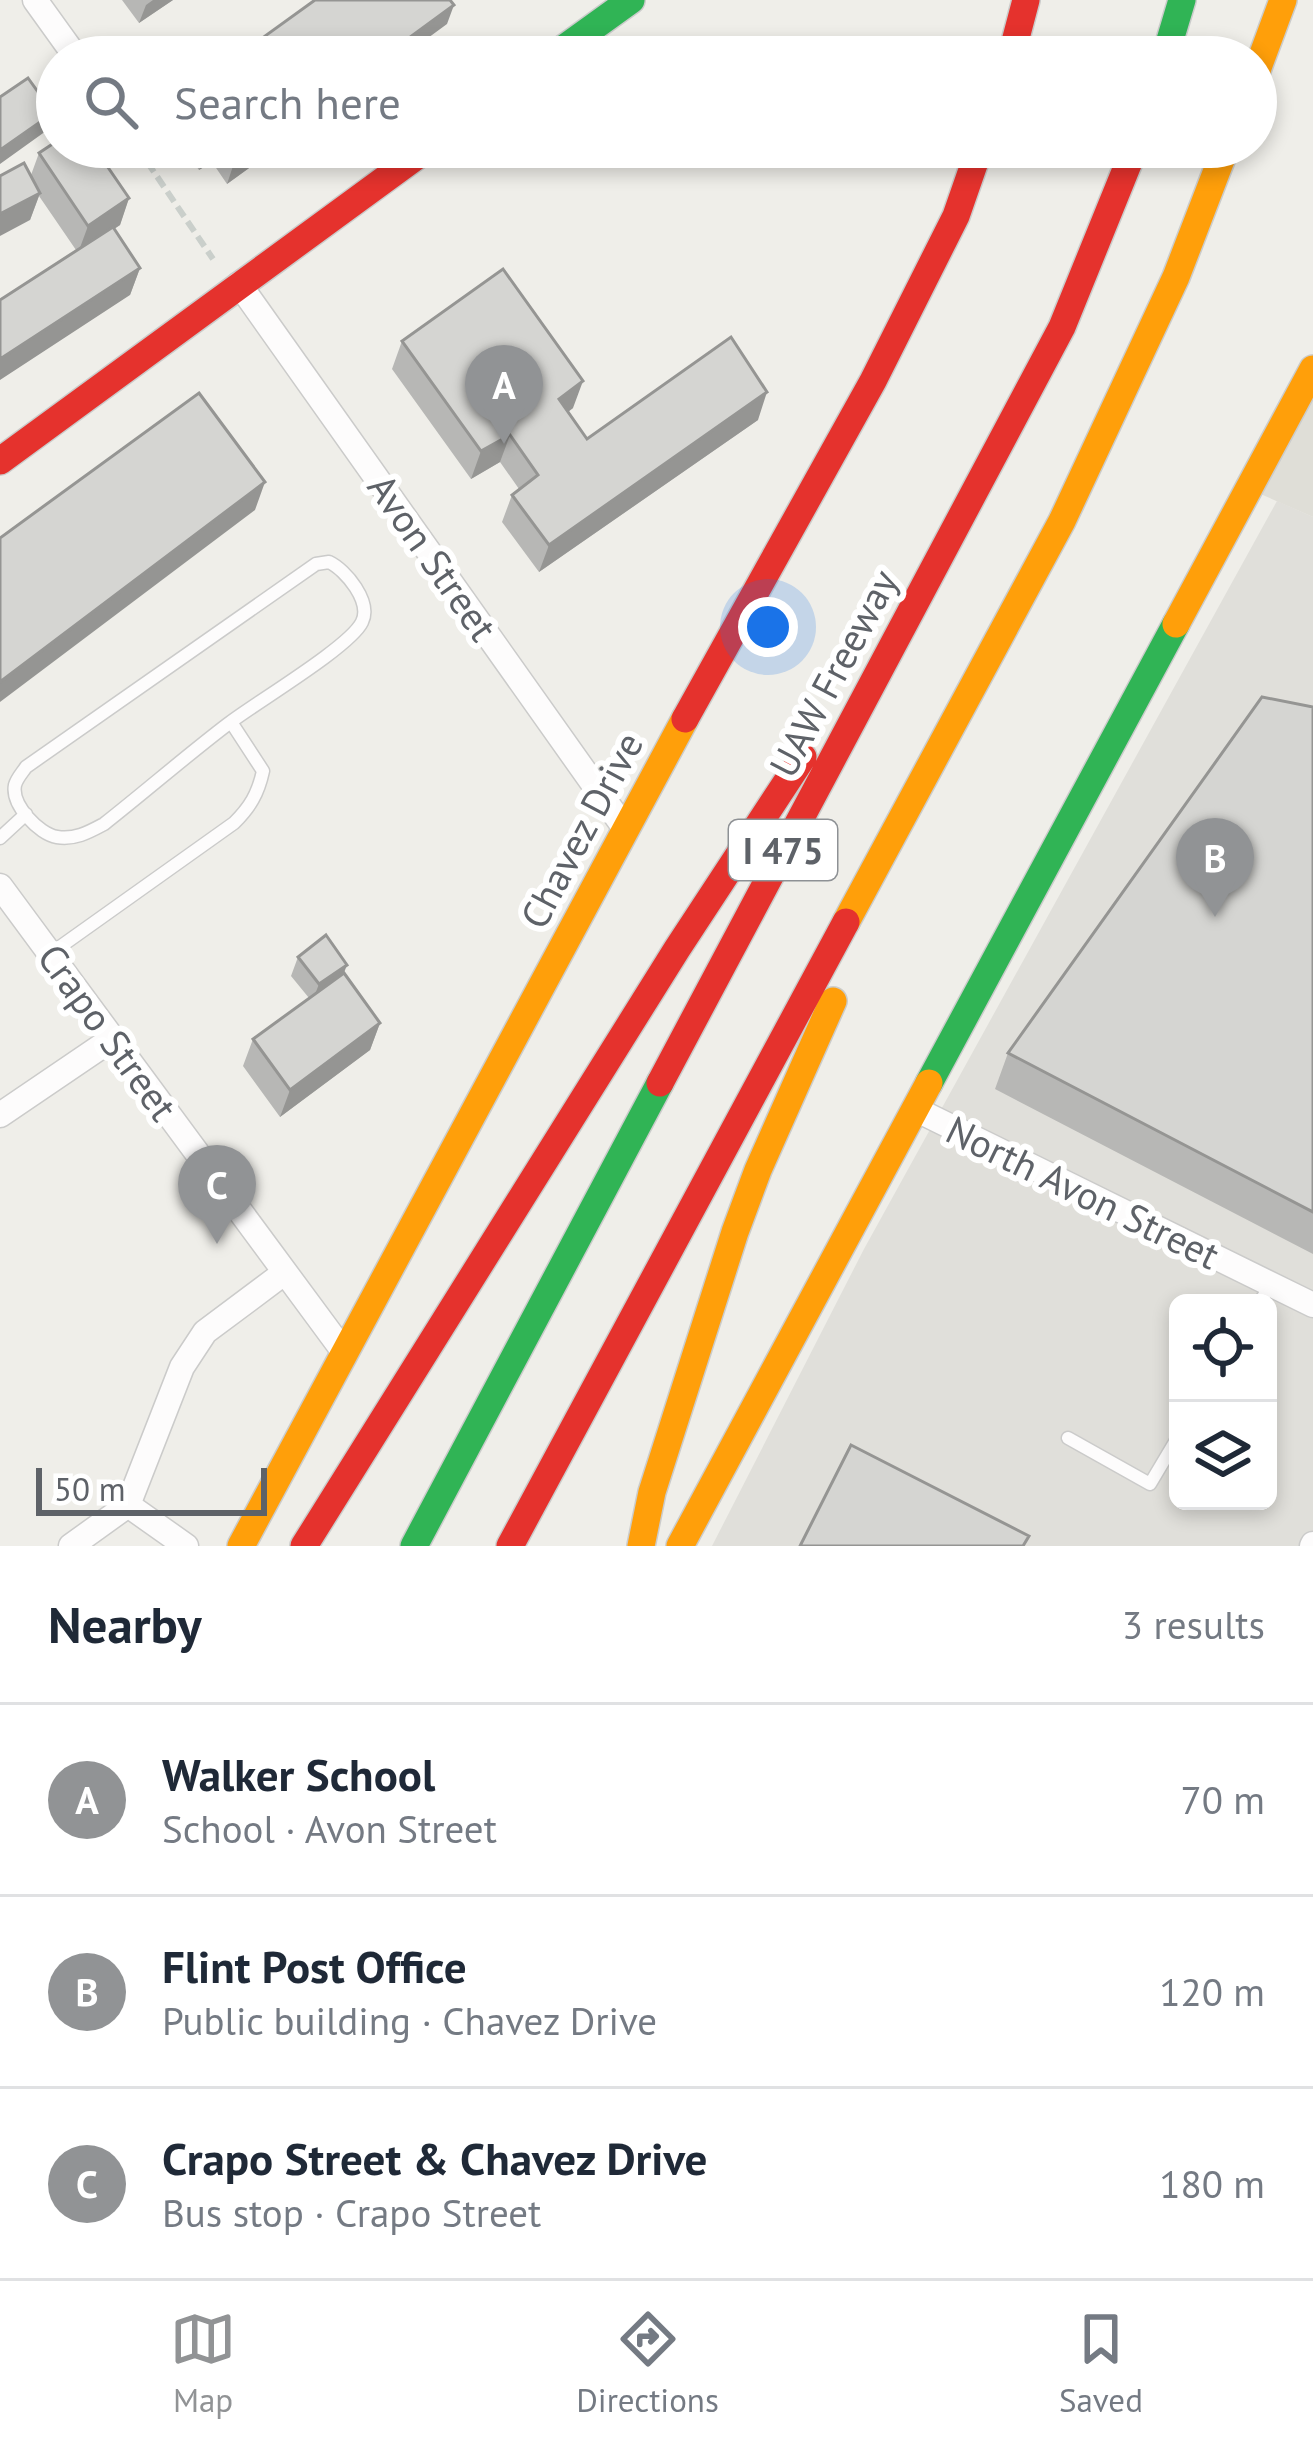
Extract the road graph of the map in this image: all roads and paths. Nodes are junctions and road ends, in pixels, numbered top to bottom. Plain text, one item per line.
1 (35, 0) edge
2 (1026, 0) edge
3 (1161, 0) edge
4 (1183, 0) edge
5 (1270, 0) edge
6 (1283, 0) edge
7 (616, 4) edge
8 (61, 36) edge
9 (578, 36) edge
10 (1017, 36) edge
11 (1156, 36) edge
12 (1172, 36) edge
13 (1259, 36) edge
14 (1270, 36) edge
15 (150, 168) edge
16 (400, 168) edge
17 (973, 168) edge
18 (1126, 168) edge
19 (1219, 168) edge
20 (213, 259) dead end
21 (239, 284) junction
22 (1313, 369) edge
23 (4, 450) edge
24 (957, 524) junction
25 (968, 696) junction
26 (231, 722) junction
27 (26, 814) junction
28 (626, 830) junction
29 (0, 838) edge
30 (0, 886) edge
31 (50, 954) junction
32 (112, 1039) junction
33 (917, 1110) junction
34 (0, 1115) edge
35 (284, 1273) junction
36 (1265, 1294) edge
37 (1277, 1297) edge
38 (1313, 1305) edge
39 (344, 1352) junction
40 (1068, 1438) dead end
41 (1169, 1452) edge
42 (128, 1504) junction
43 (71, 1546) edge
44 (186, 1546) edge
45 (242, 1546) edge
46 (304, 1546) edge
47 (415, 1546) edge
48 (510, 1546) edge
49 (641, 1546) edge
50 (680, 1546) edge

1 - 8 street
2 - 10 main road
3 - 11 main road
4 - 12 main road
5 - 13 main road
6 - 14 main road
7 - 9 main road
15 - 20 path
16 - 21 main road
17 - 28 main road, Chavez Drive
18 - 24 main road, UAW Freeway / I 475
19 - 25 main road, I 475
21 - 23 main road
21 - 28 street, Avon Street
22 - 33 main road
24 - 46 main road
24 - 47 main road, UAW Freeway / I 475
25 - 48 main road, I 475
25 - 49 main road
26 - 27 lane
26 - 27 lane
26 - 31 lane
27 - 29 lane
28 - 39 main road, Chavez Drive
30 - 31 street, Crapo Street
31 - 32 street, Crapo Street
32 - 34 street
32 - 35 street, Crapo Street
33 - 36 street, North Avon Street
33 - 50 main road
35 - 39 street, Crapo Street
35 - 42 street
37 - 38 street, North Avon Street
39 - 45 main road, Chavez Drive
40 - 41 lane
42 - 43 street
42 - 44 street

